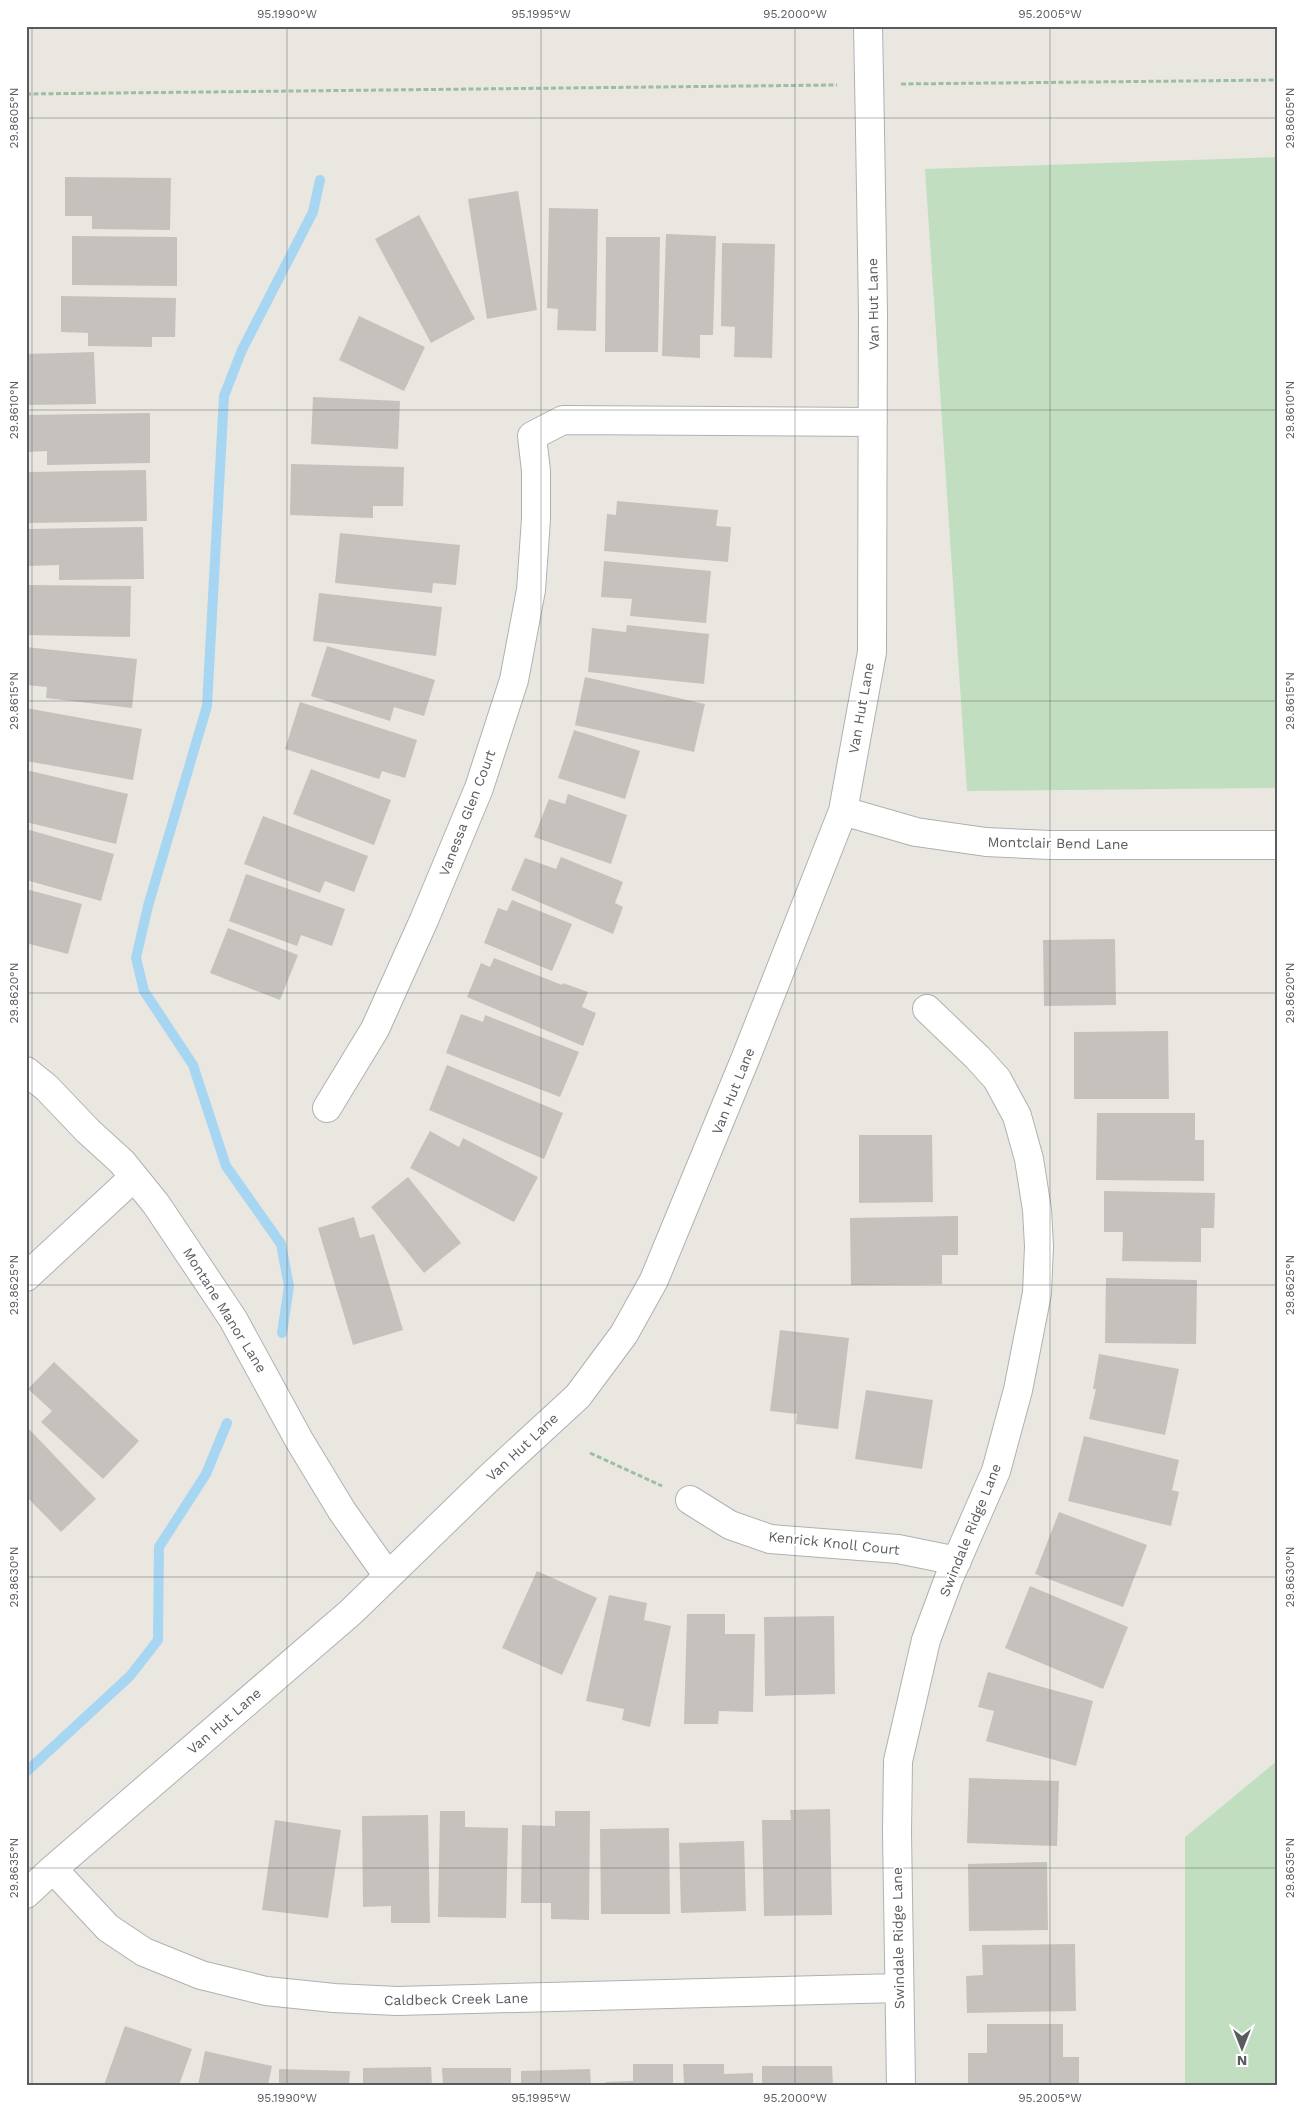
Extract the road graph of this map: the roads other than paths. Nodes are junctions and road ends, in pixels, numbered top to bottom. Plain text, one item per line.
1 (868, 26) edge
2 (873, 422) junction
3 (843, 811) junction
4 (1278, 845) edge
5 (927, 1009) dead end
6 (26, 1071) edge
7 (327, 1108) dead end
8 (134, 1177) junction
9 (26, 1278) edge
10 (690, 1500) road end
11 (956, 1561) junction
12 (388, 1576) junction
13 (53, 1869) junction
14 (26, 1894) edge
15 (899, 1988) junction
16 (901, 2085) edge

1 - 2 street, Van Hut Lane, bridge
2 - 3 street, Van Hut Lane
2 - 7 street, Vanessa Glen Court
3 - 4 street, Montclair Bend Lane
3 - 12 street, Van Hut Lane
5 - 11 street, Swindale Ridge Lane
6 - 8 street, Montane Manor Lane
8 - 9 street
8 - 12 street, Montane Manor Lane
10 - 11 street, Kenrick Knoll Court
11 - 15 street, Swindale Ridge Lane
12 - 13 street, Van Hut Lane
13 - 14 street, Van Hut Lane
13 - 15 street, Caldbeck Creek Lane
15 - 16 street, Swindale Ridge Lane

